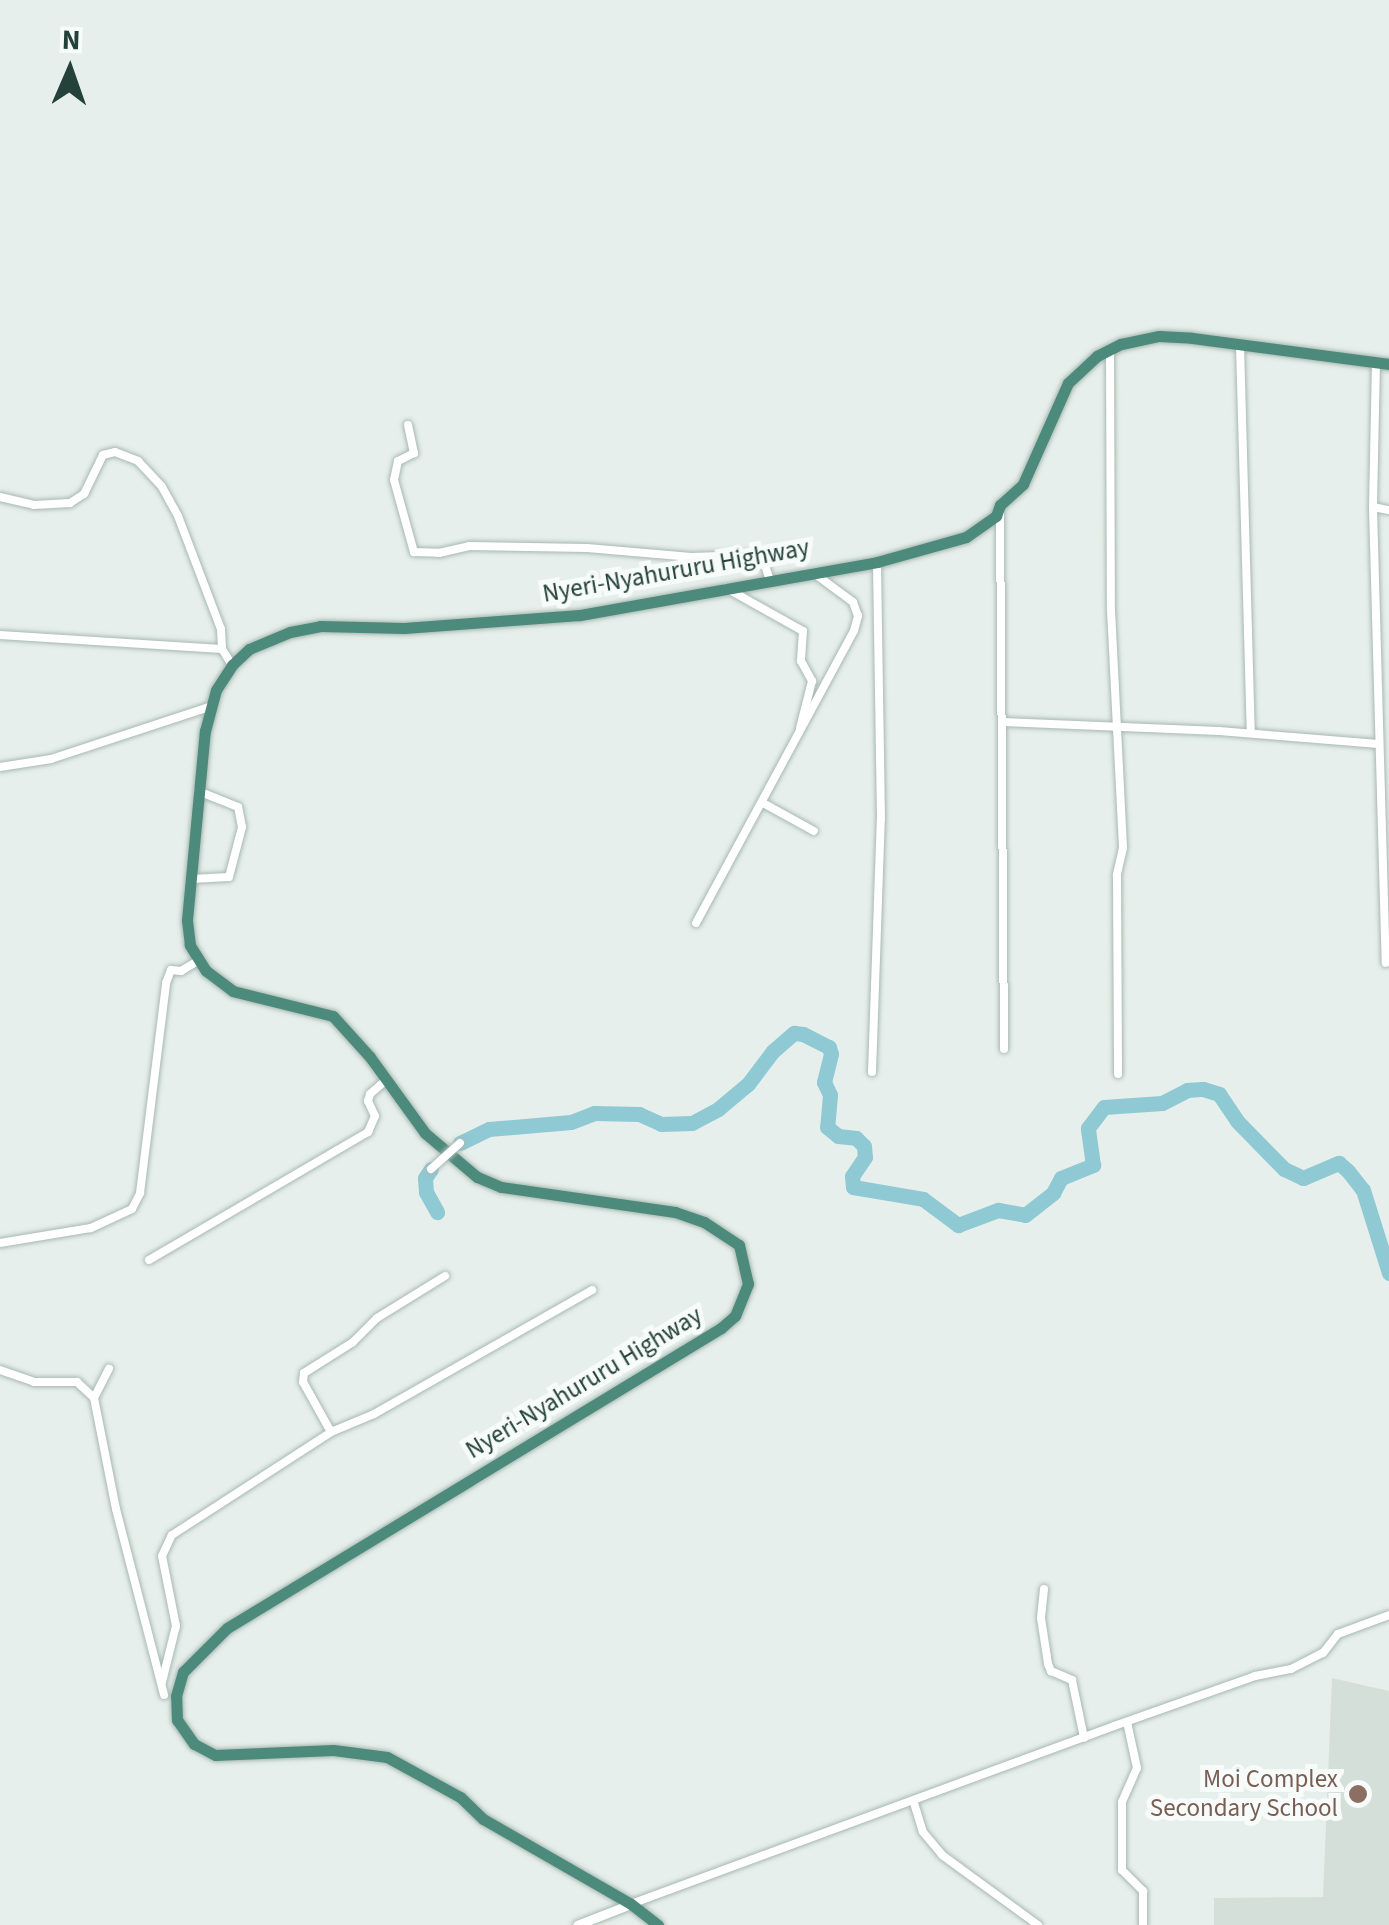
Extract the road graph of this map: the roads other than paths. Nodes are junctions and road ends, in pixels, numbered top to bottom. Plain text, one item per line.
1 (1240, 346) junction
2 (1110, 349) junction
3 (1382, 363) edge
4 (408, 425) dead end
5 (0, 497) edge
6 (1000, 505) junction
7 (1373, 507) junction
8 (1389, 510) edge
9 (877, 562) junction
10 (812, 571) junction
11 (770, 580) junction
12 (726, 588) junction
13 (0, 635) edge
14 (222, 649) junction
15 (232, 665) junction
16 (209, 706) junction
17 (1004, 722) junction
18 (1118, 729) junction
19 (1251, 733) junction
20 (795, 744) junction
21 (1378, 744) junction
22 (0, 767) edge
23 (198, 791) junction
24 (763, 803) junction
25 (1381, 828) junction
26 (814, 831) dead end
27 (1389, 835) edge
28 (190, 879) junction
29 (696, 923) dead end
30 (199, 960) junction
31 (1386, 963) dead end
32 (1004, 1049) dead end
33 (872, 1072) dead end
34 (1118, 1074) dead end
35 (386, 1080) junction
36 (460, 1143) dead end
37 (431, 1169) dead end
38 (0, 1244) edge
39 (150, 1260) dead end
40 (445, 1276) dead end
41 (592, 1290) dead end
42 (109, 1369) dead end
43 (0, 1370) edge
44 (94, 1398) junction
45 (331, 1432) junction
46 (1044, 1589) dead end
47 (1389, 1615) edge
48 (162, 1682) junction
49 (164, 1695) dead end
50 (1127, 1722) junction
51 (1084, 1738) junction
52 (914, 1804) junction
53 (632, 1904) junction
54 (577, 1925) edge
55 (658, 1925) edge
56 (1038, 1925) edge
57 (1143, 1925) edge

1 - 2 highway, Nyeri-Nyahururu Highway
1 - 3 highway, Nyeri-Nyahururu Highway
1 - 19 street
2 - 6 highway, Nyeri-Nyahururu Highway
2 - 18 street
3 - 7 street
4 - 11 street
5 - 14 street
6 - 9 highway, Nyeri-Nyahururu Highway
6 - 17 street
7 - 8 street
7 - 21 street
9 - 10 highway, Nyeri-Nyahururu Highway
9 - 33 street
10 - 11 highway, Nyeri-Nyahururu Highway
10 - 20 street
11 - 12 highway, Nyeri-Nyahururu Highway
12 - 15 highway, Nyeri-Nyahururu Highway
12 - 20 street
13 - 14 street
14 - 15 street
15 - 16 highway, Nyeri-Nyahururu Highway
16 - 22 street
16 - 23 highway, Nyeri-Nyahururu Highway
17 - 18 street
17 - 32 street
18 - 19 street
18 - 34 street
19 - 21 street
20 - 24 street
21 - 25 street
23 - 28 highway, Nyeri-Nyahururu Highway
23 - 28 street
24 - 26 street
24 - 29 street
25 - 27 street
25 - 31 street
28 - 30 highway, Nyeri-Nyahururu Highway
30 - 35 highway, Nyeri-Nyahururu Highway
30 - 38 street
35 - 39 street
35 - 53 highway, Nyeri-Nyahururu Highway
36 - 37 street, bridge
40 - 45 street
41 - 45 street
42 - 44 street
43 - 44 street
44 - 48 street
45 - 48 street
46 - 51 street
47 - 50 street
48 - 49 street
50 - 51 street
50 - 57 street
51 - 52 street
52 - 53 street
52 - 56 street
53 - 54 street
53 - 55 highway, Nyeri-Nyahururu Highway

